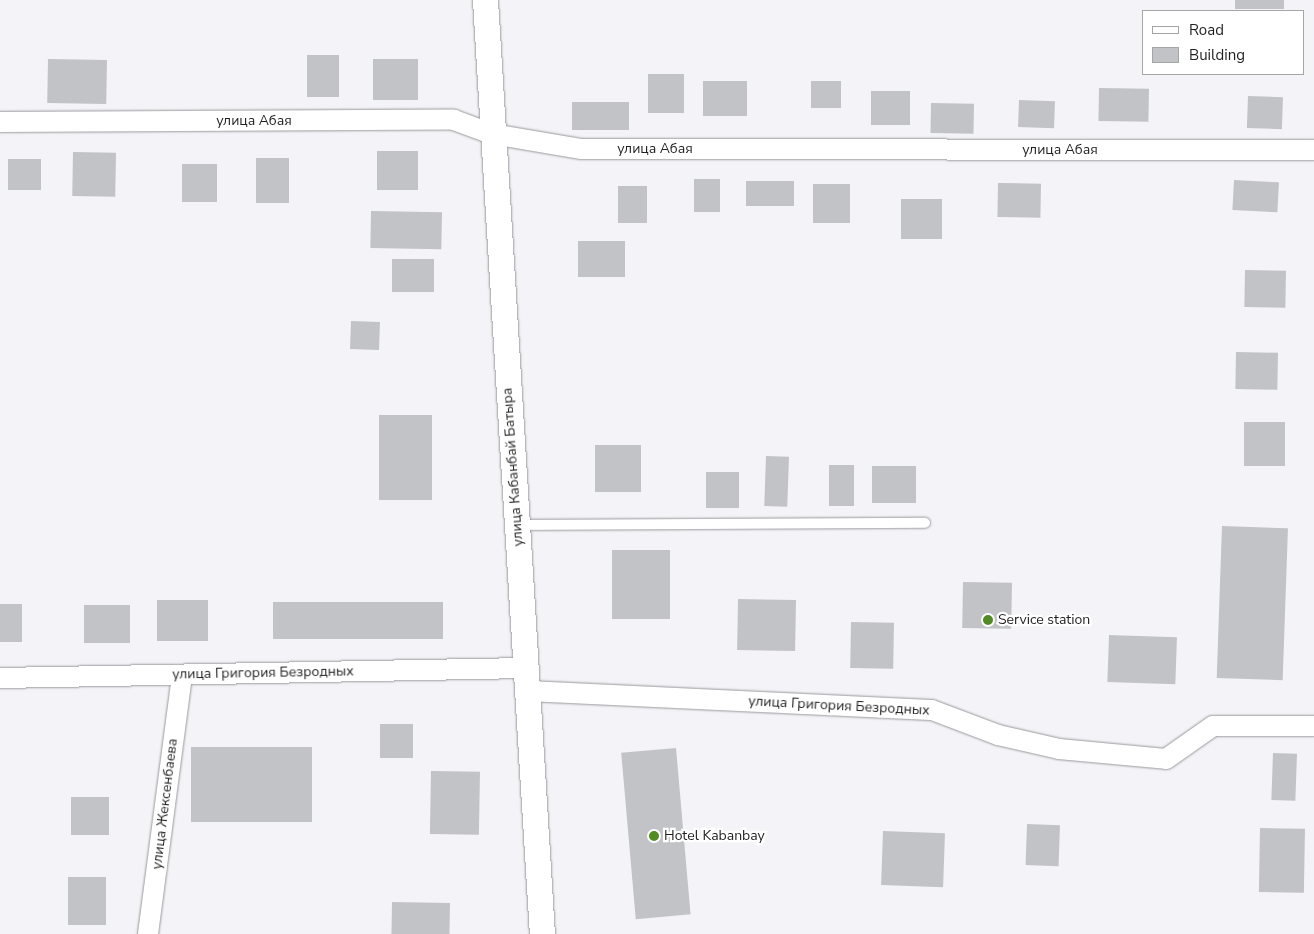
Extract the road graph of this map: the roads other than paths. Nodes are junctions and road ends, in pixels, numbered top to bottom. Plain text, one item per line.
1 (485, 0) edge
2 (0, 122) edge
3 (492, 134) junction
4 (1314, 150) edge
5 (925, 523) dead end
6 (517, 525) junction
7 (182, 674) junction
8 (0, 678) edge
9 (526, 680) junction
10 (1314, 726) edge
11 (148, 934) edge
12 (542, 934) edge

1 - 3 street, улица Кабанбай Батыра
2 - 3 street, улица Абая
3 - 4 street, улица Абая
3 - 6 street, улица Кабанбай Батыра
5 - 6 lane
6 - 9 street, улица Кабанбай Батыра
7 - 8 street, улица Григория Безродных
7 - 9 street, улица Григория Безродных
7 - 11 street, улица Жексенбаева
9 - 10 street, улица Григория Безродных
9 - 12 street, улица Кабанбай Батыра

